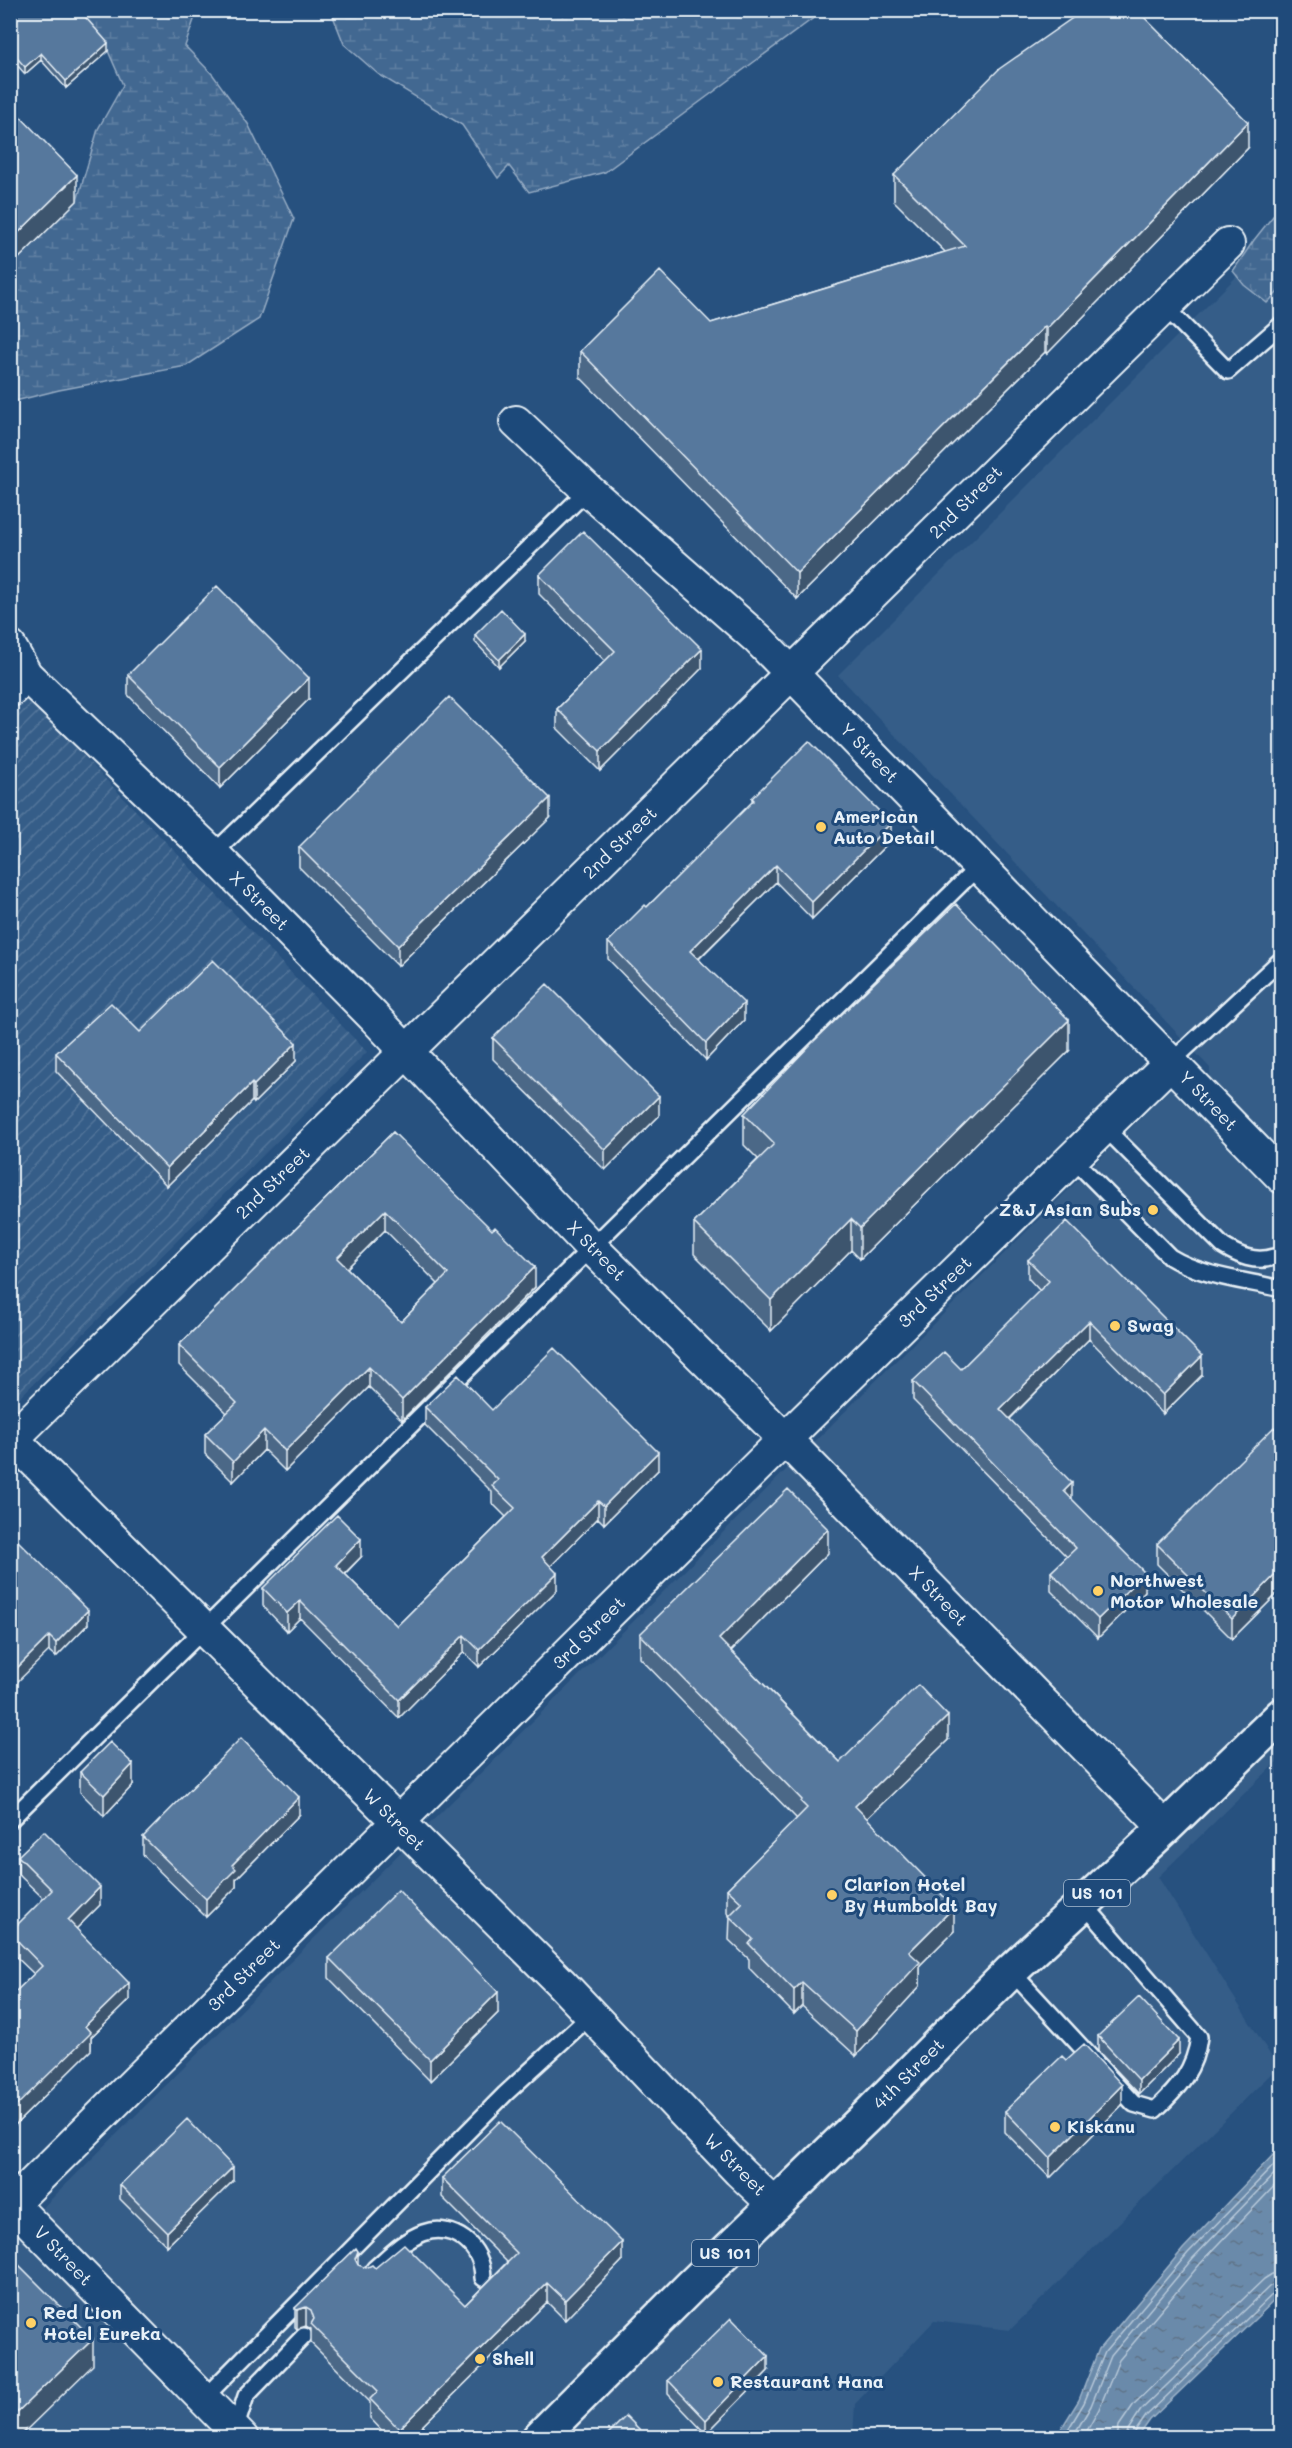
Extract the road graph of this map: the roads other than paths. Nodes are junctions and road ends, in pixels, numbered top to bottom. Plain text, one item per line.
1 (1228, 244) dead end
2 (1164, 306) junction
3 (1281, 324) edge
4 (516, 422) dead end
5 (588, 490) junction
6 (10, 647) edge
7 (793, 674) junction
8 (18, 683) edge
9 (213, 854) junction
10 (980, 866) junction
11 (1281, 959) edge
12 (406, 1052) junction
13 (1170, 1063) junction
14 (1104, 1127) junction
15 (1072, 1158) junction
16 (1281, 1177) edge
17 (591, 1247) junction
18 (1274, 1257) dead end
19 (1277, 1288) dead end
20 (11, 1439) edge
21 (785, 1439) junction
22 (205, 1629) junction
23 (1281, 1715) edge
24 (10, 1820) edge
25 (397, 1823) junction
26 (1165, 1828) junction
27 (1084, 1904) junction
28 (1011, 1971) junction
29 (591, 2015) junction
30 (11, 2204) edge
31 (775, 2205) junction
32 (365, 2277) edge
33 (483, 2278) dead end
34 (304, 2336) dead end
35 (204, 2398) junction
36 (238, 2434) edge
37 (539, 2438) edge

1 - 2 street, 2nd Street
2 - 3 lane
2 - 7 street, 2nd Street
4 - 5 street, Y Street
5 - 7 street, Y Street
5 - 9 lane
6 - 8 street, X Street
7 - 10 street, Y Street
7 - 12 street, 2nd Street
8 - 9 street, X Street
9 - 12 street, X Street
10 - 13 street, Y Street
10 - 17 lane
11 - 13 lane
12 - 17 street, X Street
12 - 20 street, 2nd Street
13 - 14 street, 3rd Street
13 - 16 street, Y Street
14 - 15 street, 3rd Street
14 - 18 lane
15 - 19 lane
15 - 21 street, 3rd Street
17 - 21 street, X Street
17 - 22 lane
20 - 22 street, W Street
21 - 25 street, 3rd Street
21 - 26 street, X Street
22 - 24 lane
22 - 25 street, W Street
23 - 26 highway, 4th Street / US 101
25 - 29 street, W Street
25 - 30 street, 3rd Street
26 - 27 highway, 4th Street / US 101
27 - 28 highway, 4th Street / US 101
27 - 28 lane
28 - 31 highway, 4th Street / US 101
29 - 31 street, W Street
29 - 35 lane
30 - 35 street, V Street
31 - 37 highway, 4th Street / US 101
32 - 33 lane
34 - 36 lane
35 - 36 street, V Street

